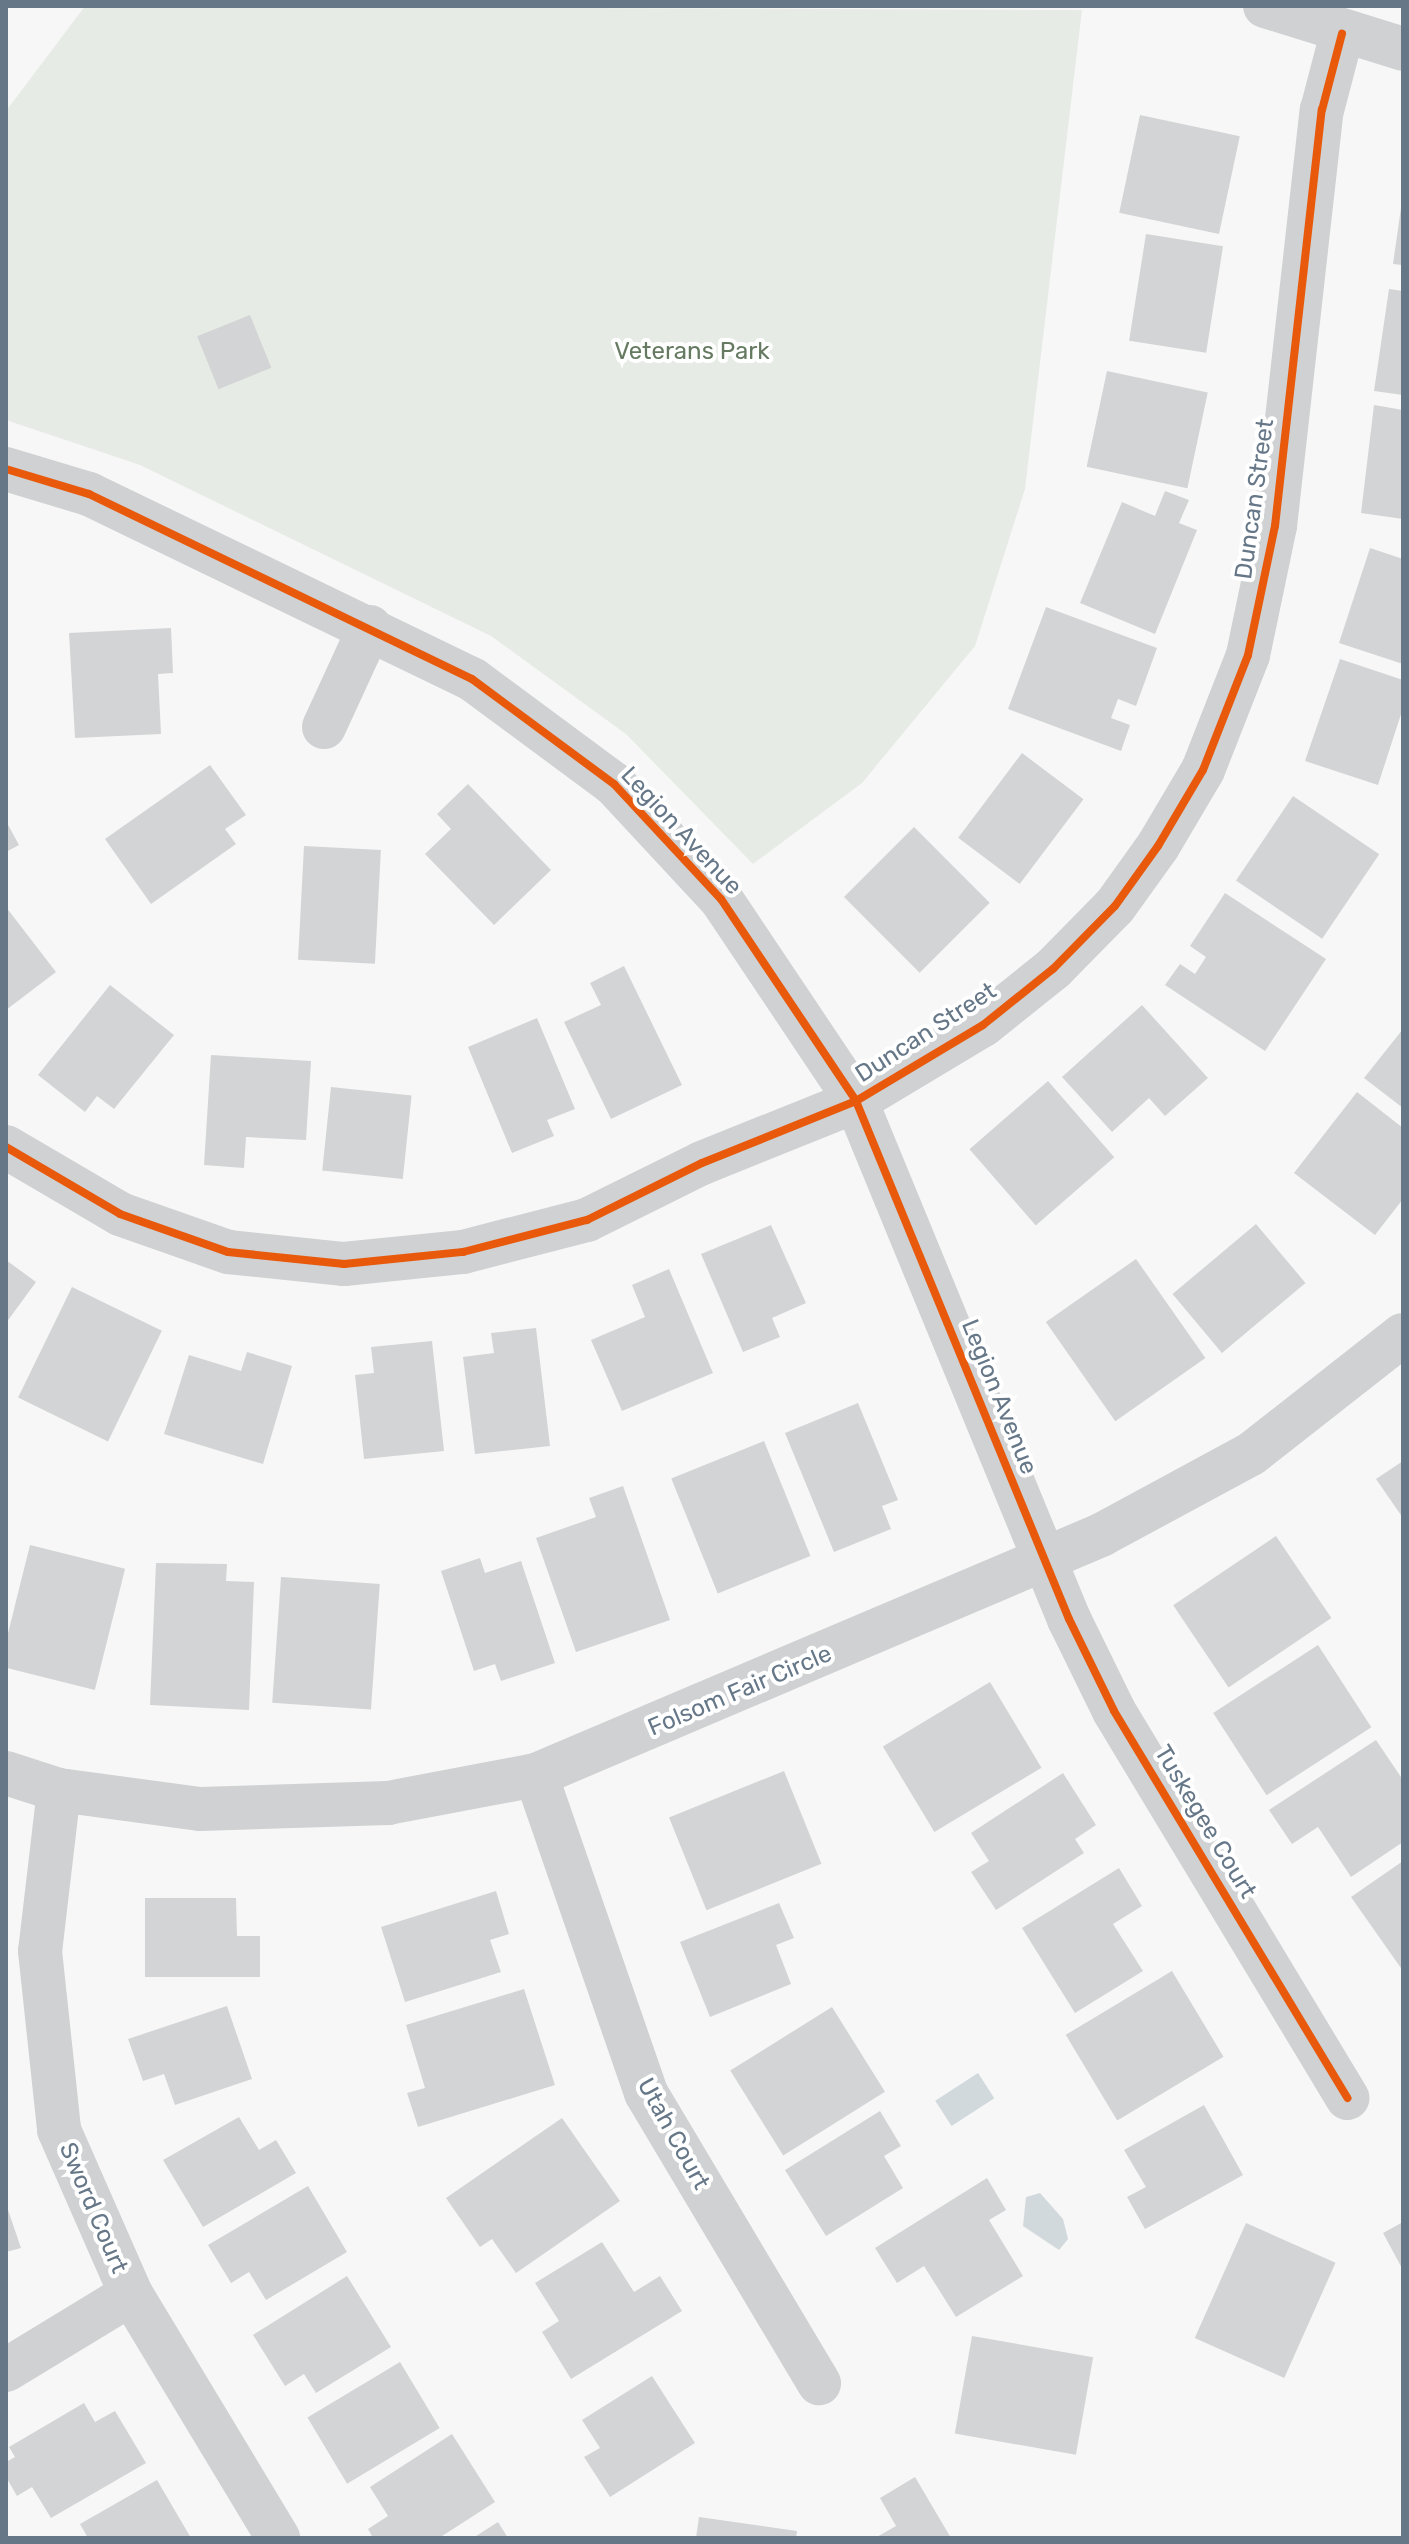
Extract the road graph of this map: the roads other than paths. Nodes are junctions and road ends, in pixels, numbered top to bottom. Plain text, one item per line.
1 (1265, 6) edge
2 (1342, 34) junction
3 (1403, 49) edge
4 (6, 469) edge
5 (370, 627) junction
6 (324, 727) dead end
7 (856, 1101) junction
8 (6, 1147) edge
9 (1403, 1335) edge
10 (1048, 1559) junction
11 (6, 1773) edge
12 (536, 1775) junction
13 (59, 1790) junction
14 (1347, 2098) dead end
15 (131, 2294) junction
16 (6, 2370) edge
17 (819, 2383) dead end
18 (278, 2538) edge

1 - 2 street
2 - 3 street
2 - 7 street, Duncan Street
4 - 5 street, Legion Avenue
5 - 6 street
5 - 7 street, Legion Avenue
7 - 8 street, Duncan Street
7 - 10 street, Legion Avenue
9 - 10 street, Folsom Fair Circle
10 - 12 street, Folsom Fair Circle
10 - 14 street, Tuskegee Court
11 - 13 street, Folsom Fair Circle
12 - 13 street, Folsom Fair Circle
12 - 17 street, Utah Court
13 - 15 street, Sword Court
15 - 16 street
15 - 18 street, Sword Court

